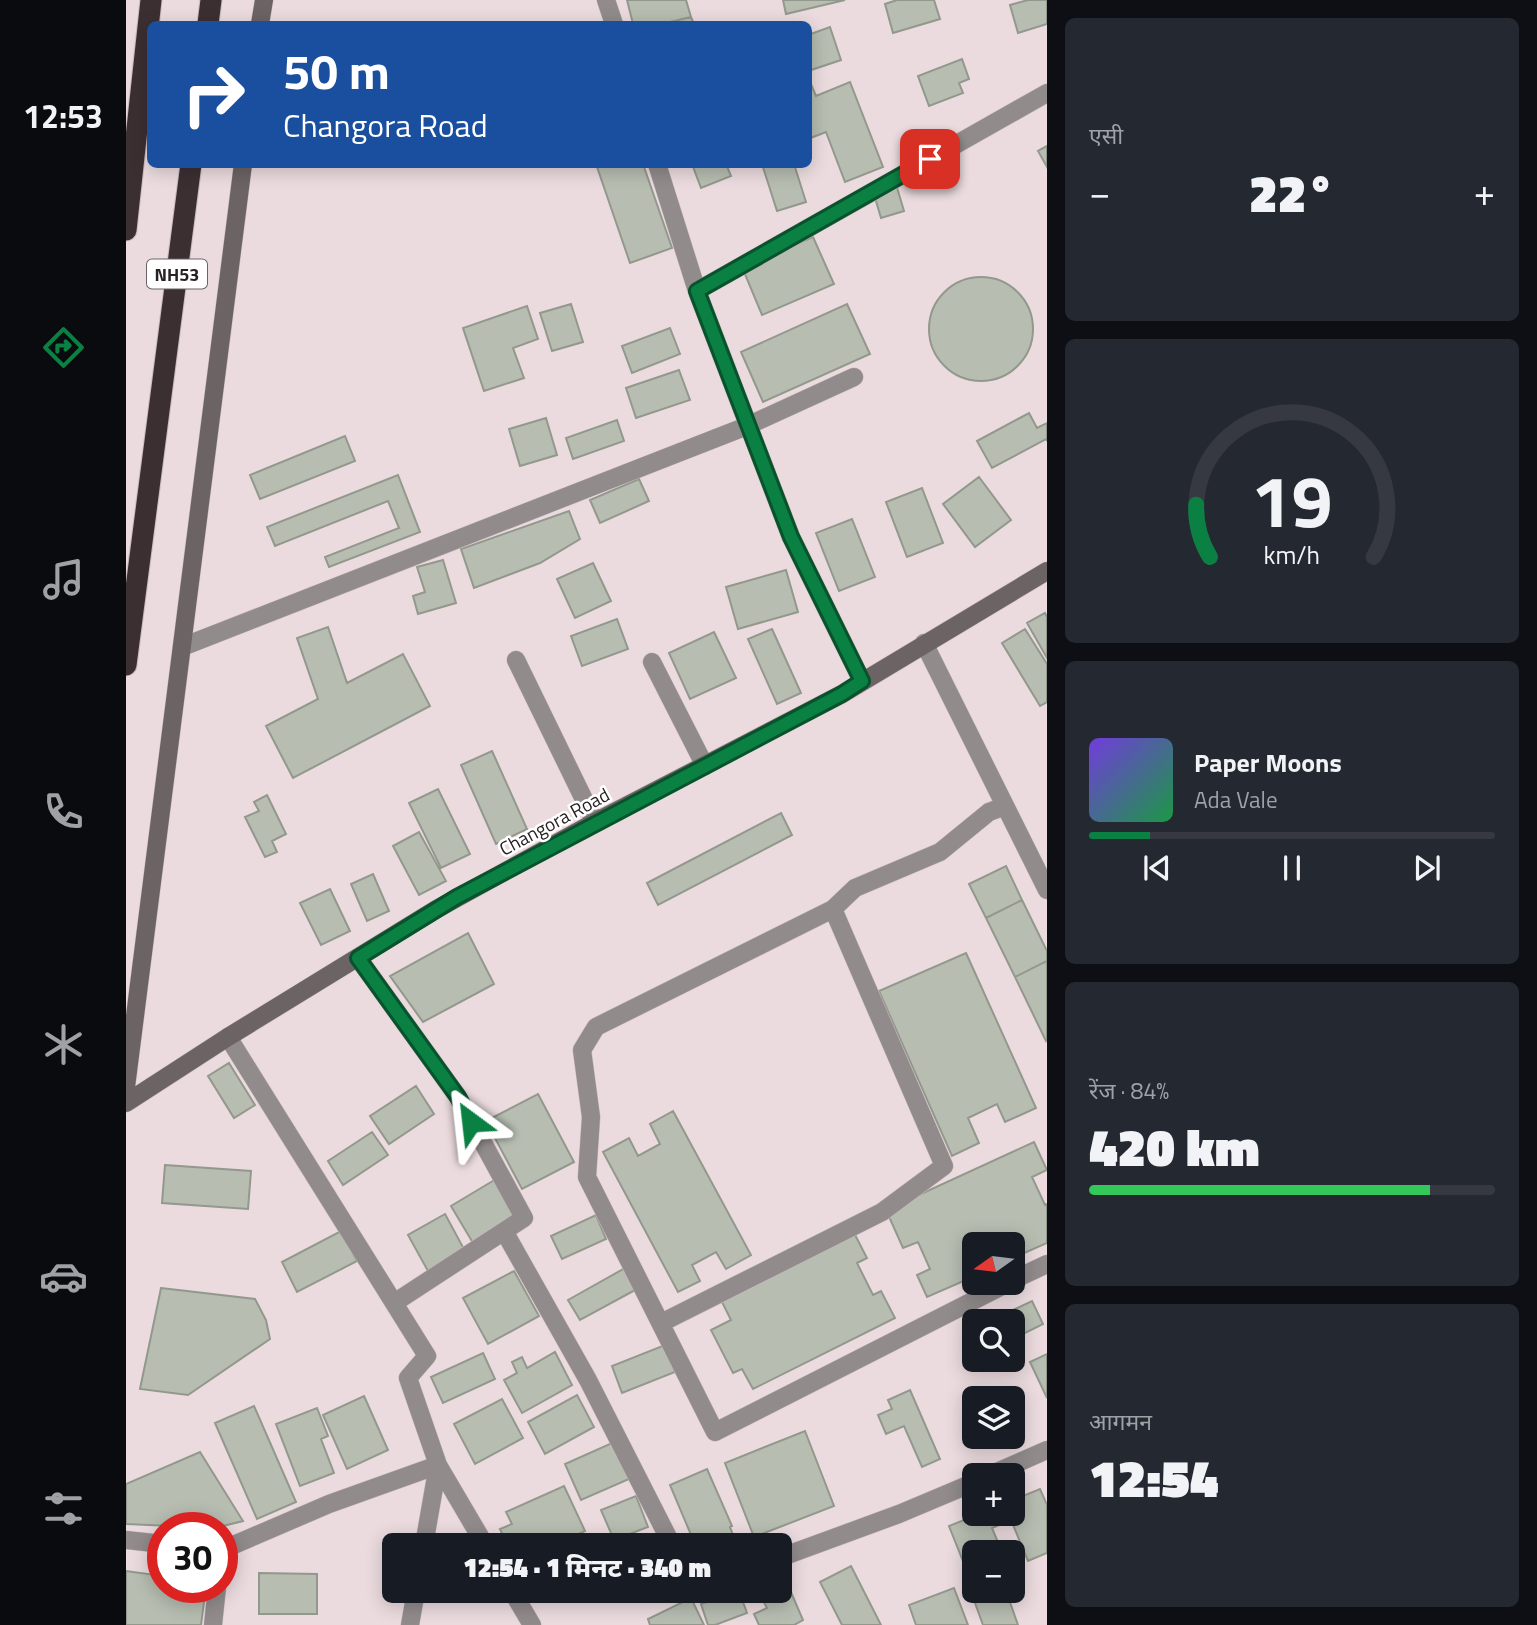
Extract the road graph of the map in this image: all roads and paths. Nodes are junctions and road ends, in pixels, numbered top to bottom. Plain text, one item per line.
1 (151, 0) edge
2 (211, 0) edge
3 (264, 0) edge
4 (606, 0) edge
5 (149, 21) edge
6 (208, 21) edge
7 (260, 21) edge
8 (613, 21) edge
9 (147, 37) edge
10 (1047, 93) edge
11 (190, 168) edge
12 (242, 168) edge
13 (658, 168) edge
14 (126, 230) edge
15 (697, 291) junction
16 (853, 377) dead end
17 (747, 426) junction
18 (1047, 571) edge
19 (924, 643) junction
20 (182, 647) junction
21 (516, 660) dead end
22 (652, 662) dead end
23 (126, 665) edge
24 (862, 681) junction
25 (705, 766) junction
26 (1005, 806) junction
27 (595, 822) junction
28 (1047, 890) edge
29 (833, 908) junction
30 (358, 958) junction
31 (228, 1037) junction
32 (126, 1087) edge
33 (126, 1103) edge
34 (504, 1231) junction
35 (1047, 1264) edge
36 (1026, 1274) edge
37 (985, 1295) edge
38 (394, 1303) junction
39 (661, 1323) junction
40 (1047, 1450) edge
41 (1017, 1463) edge
42 (438, 1465) junction
43 (962, 1487) edge
44 (426, 1533) edge
45 (478, 1533) edge
46 (666, 1533) edge
47 (126, 1540) edge
48 (147, 1542) edge
49 (238, 1543) edge
50 (792, 1553) edge
51 (215, 1603) edge
52 (414, 1603) edge
53 (519, 1603) edge
54 (213, 1625) edge
55 (410, 1625) edge
56 (532, 1625) edge

1 - 5 highway
2 - 6 highway
3 - 7 street
4 - 8 street
9 - 14 highway
10 - 15 street
11 - 23 highway, NH53
12 - 20 street
13 - 15 street
15 - 17 street
16 - 17 street
17 - 20 street
17 - 24 street
18 - 19 street, Changora Road
19 - 24 street, Changora Road
19 - 26 street
20 - 32 street
21 - 27 street
22 - 25 street
24 - 25 street, Changora Road
25 - 27 street, Changora Road
26 - 28 street
26 - 29 street
27 - 30 street, Changora Road
29 - 39 street
29 - 39 street
30 - 31 street, Changora Road
30 - 34 street
31 - 33 street, Changora Road
31 - 38 street
34 - 38 street
34 - 46 street
35 - 36 street
37 - 39 street
38 - 42 street
40 - 41 street
42 - 44 street
42 - 45 street
42 - 49 street
43 - 50 street
47 - 48 street
51 - 54 street
52 - 55 street
53 - 56 street

